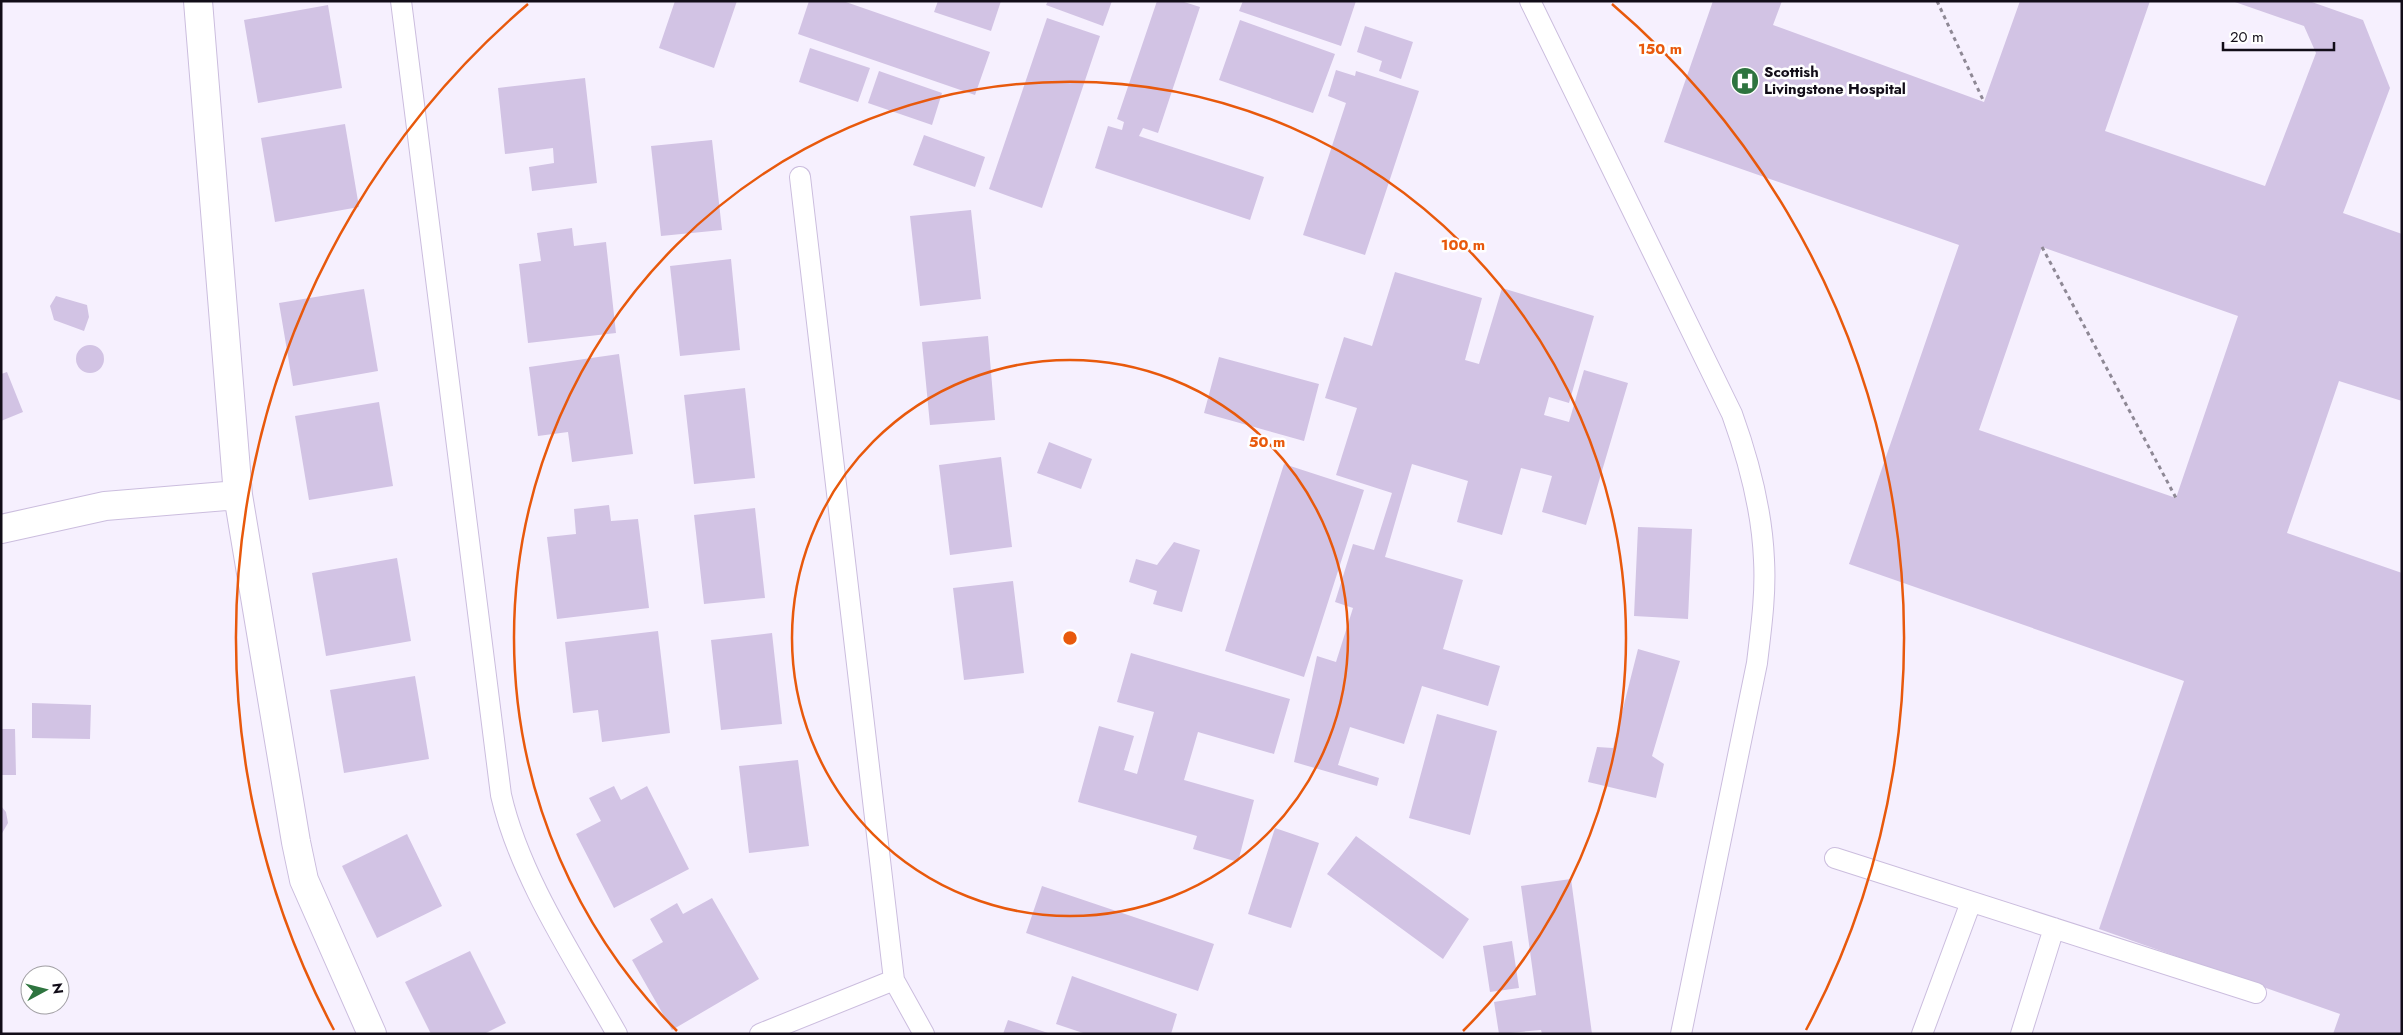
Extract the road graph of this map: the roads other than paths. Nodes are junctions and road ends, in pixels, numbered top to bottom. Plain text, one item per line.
1 (198, 1) edge
2 (401, 1) edge
3 (1530, 1) edge
4 (800, 176) dead end
5 (238, 495) junction
6 (1, 529) edge
7 (1835, 858) dead end
8 (1971, 902) junction
9 (2054, 928) junction
10 (894, 980) junction
11 (2256, 993) dead end
12 (372, 1034) edge
13 (617, 1034) edge
14 (760, 1034) edge
15 (924, 1034) edge
16 (1681, 1034) edge
17 (1922, 1034) edge
18 (2021, 1034) edge

1 - 5 street
2 - 13 lane
3 - 16 lane
4 - 10 lane
5 - 6 street
5 - 12 street
7 - 8 lane
8 - 9 lane
8 - 17 lane
9 - 11 lane
9 - 18 lane
10 - 14 lane
10 - 15 lane

